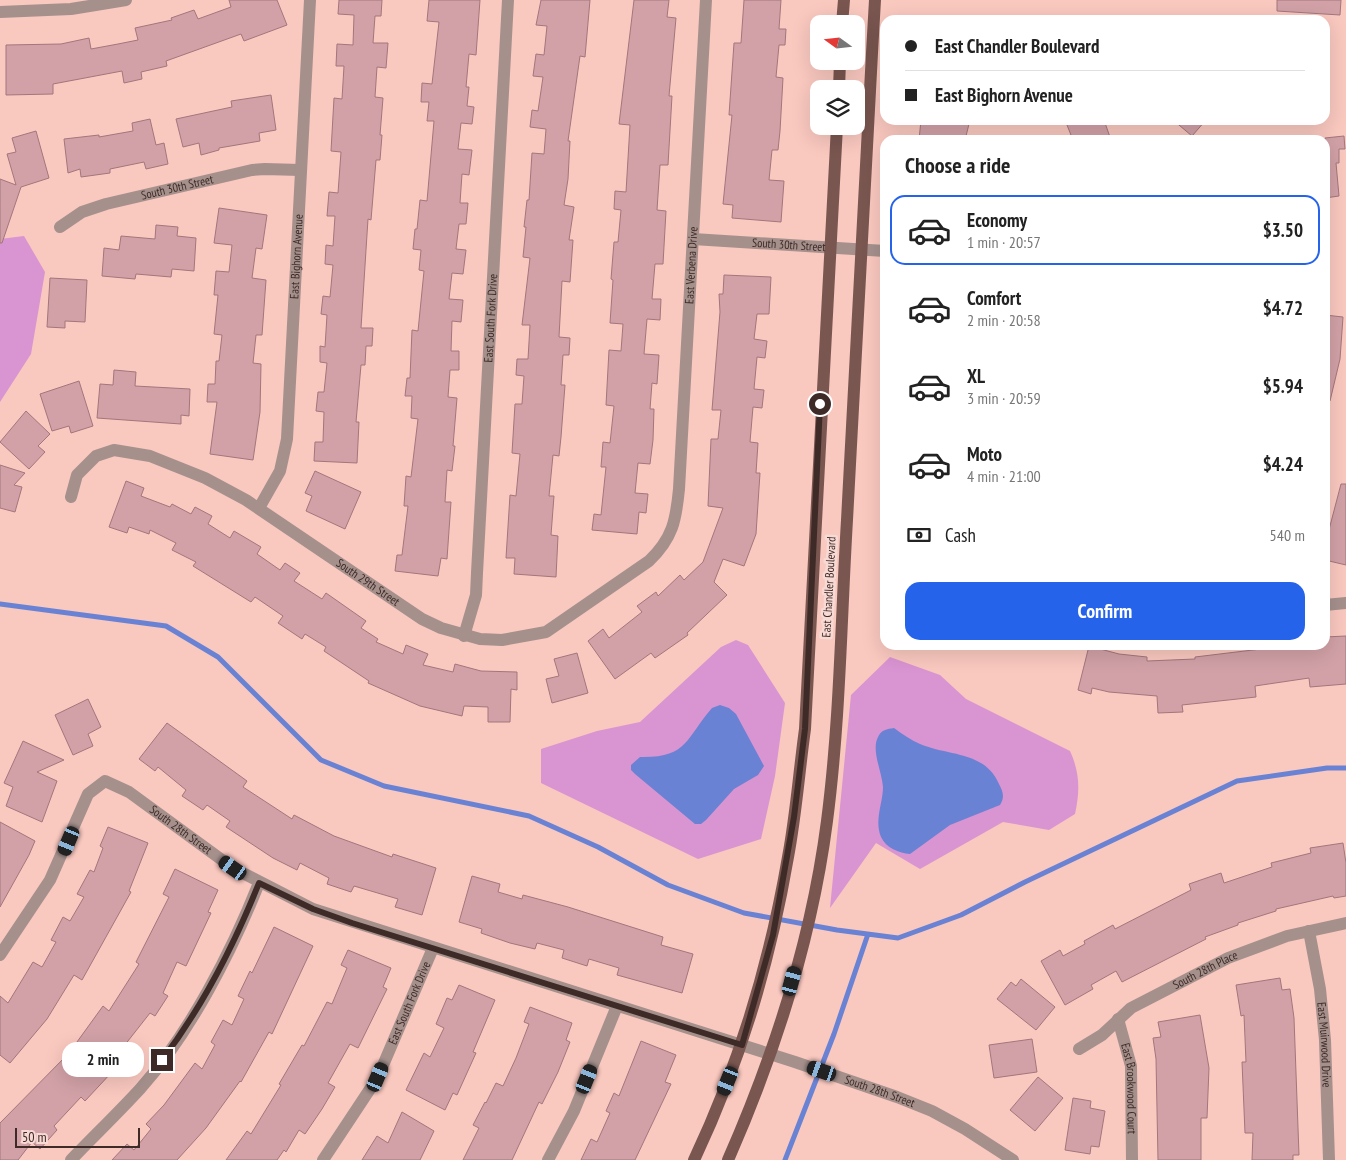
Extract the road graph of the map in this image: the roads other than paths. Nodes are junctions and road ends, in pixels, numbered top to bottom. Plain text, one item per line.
1 (126, 0) edge
2 (310, 0) edge
3 (508, 0) edge
4 (706, 0) edge
5 (844, 0) edge
6 (875, 0) edge
7 (0, 12) edge
8 (843, 15) edge
9 (835, 135) edge
10 (300, 170) junction
11 (60, 227) dead end
12 (693, 239) junction
13 (828, 248) junction
14 (860, 250) junction
15 (880, 251) edge
16 (71, 497) dead end
17 (259, 508) junction
18 (672, 530) joint
19 (1346, 603) edge
20 (1330, 605) edge
21 (464, 636) junction
22 (259, 883) junction
23 (1346, 923) edge
24 (1309, 931) junction
25 (433, 948) junction
26 (0, 955) edge
27 (617, 1006) junction
28 (1118, 1019) junction
29 (742, 1045) junction
30 (1079, 1049) dead end
31 (770, 1054) junction
32 (71, 1160) edge
33 (322, 1160) edge
34 (548, 1160) edge
35 (694, 1160) edge
36 (728, 1160) edge
37 (1013, 1160) edge
38 (1132, 1160) edge
39 (1329, 1160) edge

1 - 7 street
2 - 10 street, East Bighorn Avenue
3 - 21 street, East South Fork Drive
4 - 12 street, East Verbena Drive
5 - 8 main road
6 - 14 main road, East Chandler Boulevard
9 - 13 main road, East Chandler Boulevard
10 - 11 street, South 30th Street
10 - 17 street, East Bighorn Avenue
12 - 13 street, South 30th Street
12 - 18 street, East Verbena Drive
13 - 14 street, South 30th Street
13 - 29 main road, East Chandler Boulevard
14 - 15 street, South 30th Street
14 - 31 main road, East Chandler Boulevard
16 - 17 street, South 29th Street
17 - 21 street, South 29th Street
18 - 21 street, South 29th Street
19 - 20 street
22 - 25 street, South 28th Street
22 - 26 street, South 28th Street
22 - 32 street
23 - 24 street, South 28th Place
24 - 28 street, South 28th Place
24 - 39 street, East Muirwood Drive
25 - 27 street, South 28th Street
25 - 33 street, East South Fork Drive
27 - 29 street, South 28th Street
27 - 34 street
28 - 30 street, South 28th Place
28 - 38 street, East Brookwood Court
29 - 31 street, South 28th Street
29 - 35 main road, East Chandler Boulevard
31 - 36 main road, East Chandler Boulevard
31 - 37 street, South 28th Street

